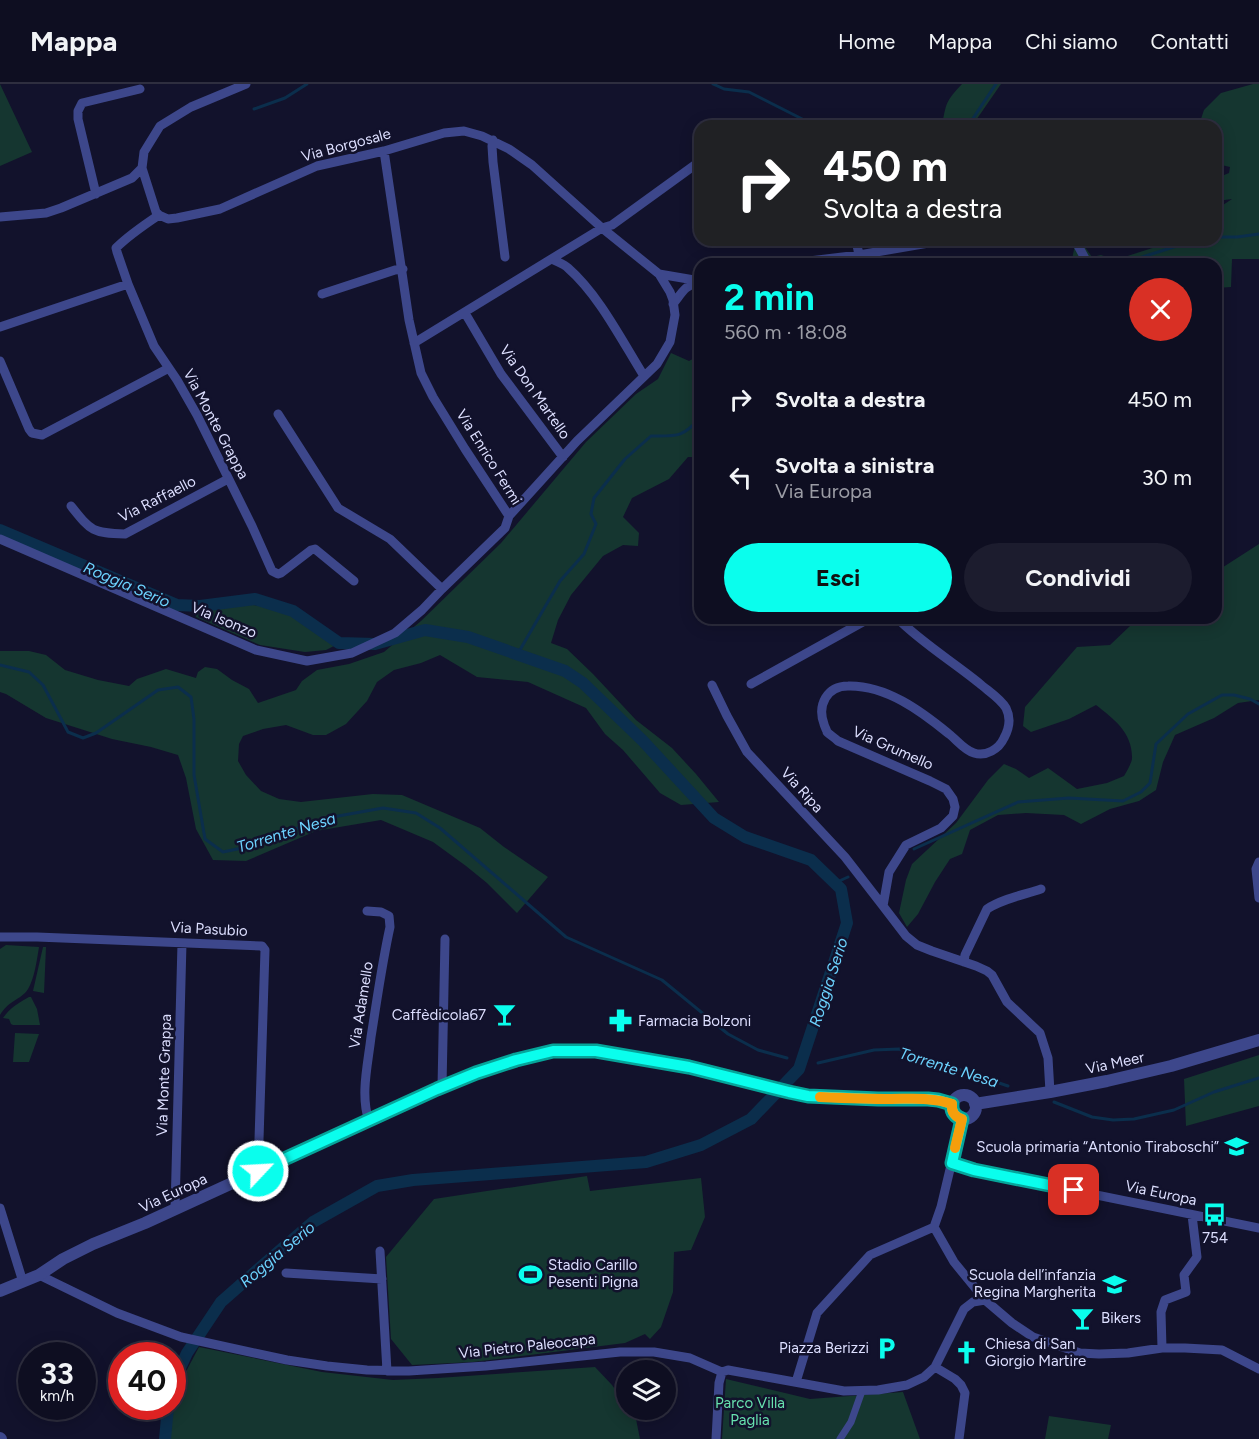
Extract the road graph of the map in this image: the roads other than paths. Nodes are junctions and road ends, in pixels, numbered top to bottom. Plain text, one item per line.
1 (246, 84) edge
2 (140, 89) dead end
3 (493, 141) junction
4 (384, 151) junction
5 (694, 166) edge
6 (142, 168) junction
7 (96, 194) junction
8 (159, 215) junction
9 (0, 217) edge
10 (602, 228) junction
11 (857, 246) edge
12 (911, 246) edge
13 (859, 255) junction
14 (505, 257) dead end
15 (834, 258) edge
16 (552, 259) junction
17 (403, 269) junction
18 (659, 274) junction
19 (694, 280) edge
20 (694, 283) edge
21 (128, 284) junction
22 (322, 294) dead end
23 (674, 304) junction
24 (465, 313) junction
25 (0, 327) edge
26 (414, 343) junction
27 (0, 361) edge
28 (170, 368) junction
29 (644, 376) junction
30 (278, 414) dead end
31 (563, 457) junction
32 (228, 479) junction
33 (71, 506) dead end
34 (509, 516) junction
35 (0, 539) edge
36 (354, 581) dead end
37 (442, 589) junction
38 (859, 624) edge
39 (903, 624) edge
40 (751, 684) dead end
41 (712, 685) dead end
42 (1259, 862) edge
43 (1041, 889) dead end
44 (1259, 898) edge
45 (883, 906) junction
46 (367, 911) dead end
47 (0, 937) edge
48 (445, 939) dead end
49 (182, 943) junction
50 (964, 962) junction
51 (1259, 1040) edge
52 (442, 1087) junction
53 (1050, 1092) junction
54 (952, 1104) junction
55 (975, 1104) junction
56 (962, 1119) junction
57 (369, 1121) junction
58 (952, 1163) junction
59 (258, 1171) junction
60 (0, 1208) edge
61 (175, 1209) junction
62 (1192, 1215) junction
63 (934, 1227) junction
64 (1259, 1228) edge
65 (380, 1251) dead end
66 (286, 1273) dead end
67 (39, 1275) junction
68 (382, 1279) junction
69 (23, 1281) junction
70 (0, 1291) edge
71 (985, 1300) junction
72 (1162, 1348) junction
73 (935, 1367) junction
74 (1259, 1369) edge
75 (387, 1371) junction
76 (722, 1372) junction
77 (796, 1382) junction
78 (862, 1391) junction
79 (716, 1439) edge
80 (840, 1439) edge
81 (959, 1439) edge

1 - 6 street
2 - 7 street
3 - 4 street, Via Borgosale
3 - 10 street, Via Borgosale
3 - 14 street
4 - 8 street, Via Borgosale
4 - 17 street, Via Enrico Fermi
5 - 10 street
6 - 7 street
6 - 8 street
7 - 9 street
8 - 21 street, Via Monte Grappa
10 - 16 street
10 - 18 street, Via Borgosale
11 - 13 street
12 - 13 street
13 - 15 street
16 - 24 street
16 - 29 street
17 - 22 street
17 - 26 street, Via Enrico Fermi
18 - 19 street, Via Borgosale
18 - 23 street
20 - 23 street, Via Borgosale
21 - 25 street
21 - 28 street, Via Monte Grappa
23 - 29 street
24 - 26 street
24 - 31 street, Via Don Martello
26 - 34 street, Via Enrico Fermi
27 - 28 street
28 - 32 street, Via Monte Grappa
29 - 31 street
30 - 37 street
31 - 34 street
32 - 33 street, Via Raffaello
32 - 36 street, Via Monte Grappa
34 - 37 street, Via Enrico Fermi
35 - 37 street, Via Isonzo
38 - 40 street
39 - 45 street, Via Grumello
41 - 45 street, Via Ripa
42 - 44 street
43 - 50 street
45 - 50 street
46 - 57 street, Via Adamello
47 - 49 street, Via Pasubio
48 - 52 street
49 - 59 street, Via Pasubio
49 - 61 street, Via Monte Grappa
50 - 53 street
51 - 53 street, Via Meer
52 - 54 street, Via Europa
52 - 57 street, Via Europa
53 - 55 street, Via Meer
54 - 55 street
54 - 56 street
55 - 56 street
56 - 58 street
57 - 59 street, Via Europa
58 - 62 street, Via Europa
58 - 63 street
59 - 61 street, Via Europa
60 - 69 street
61 - 67 street, Via Europa
62 - 64 street, Via Europa
62 - 72 street
63 - 71 street
63 - 77 street
65 - 68 street
66 - 68 street
67 - 69 street, Via Europa
67 - 75 street, Via Pietro Paleocapa
68 - 75 street
69 - 70 street, Via Europa
71 - 72 street
71 - 73 street, Via Pietro Paleocapa
72 - 74 street
73 - 78 street, Via Pietro Paleocapa
73 - 81 street
75 - 76 street, Via Pietro Paleocapa
76 - 77 street, Via Pietro Paleocapa
76 - 79 street
77 - 78 street, Via Pietro Paleocapa
78 - 80 street

